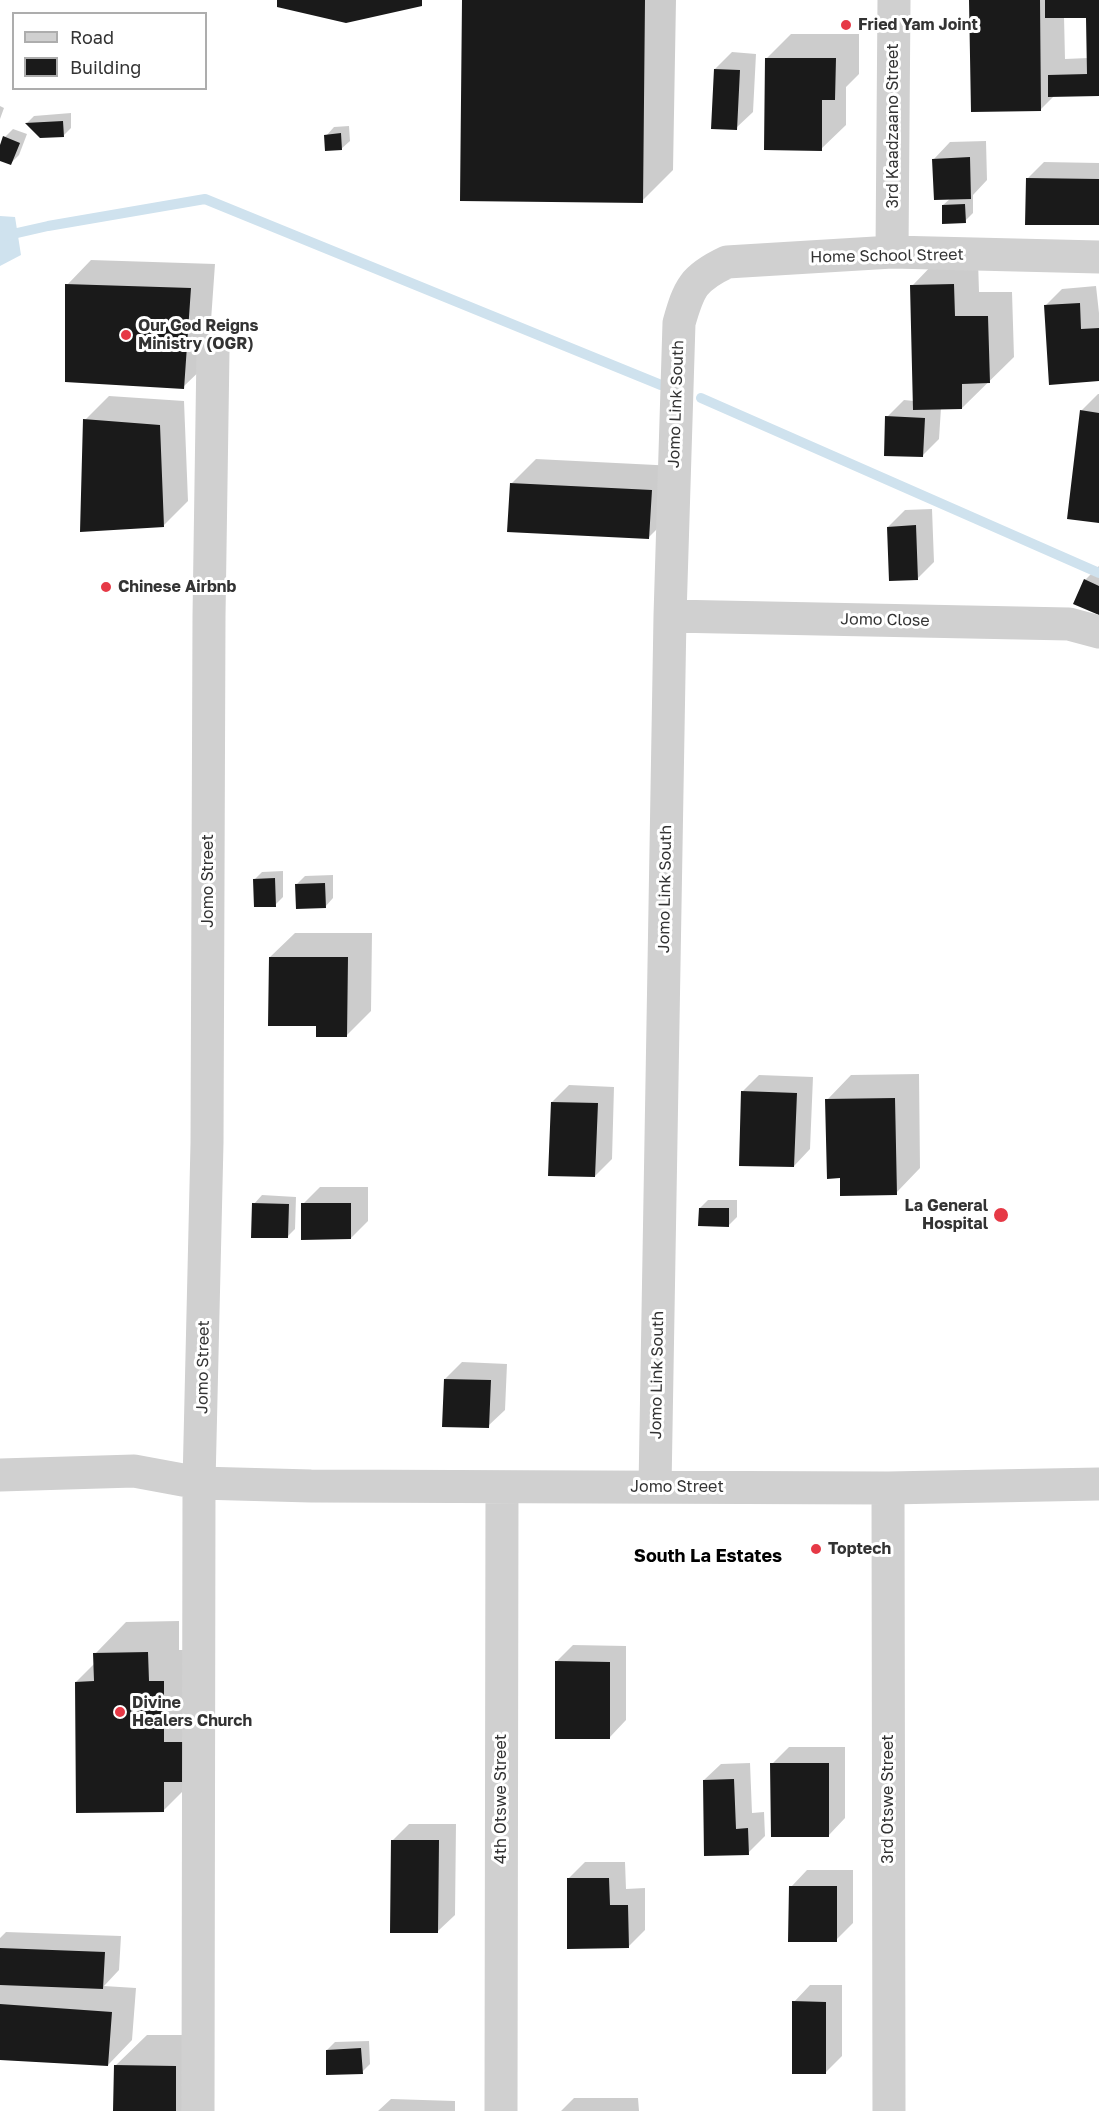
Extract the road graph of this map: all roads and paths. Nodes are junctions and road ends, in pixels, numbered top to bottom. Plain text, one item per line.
1 (894, 0) edge
2 (892, 252) junction
3 (1099, 257) edge
4 (687, 293) joint
5 (213, 351) dead end
6 (670, 616) junction
7 (1099, 632) edge
8 (0, 1475) edge
9 (199, 1483) junction
10 (1099, 1484) edge
11 (502, 1486) junction
12 (655, 1487) junction
13 (888, 1488) junction
14 (198, 2111) edge
15 (501, 2111) edge
16 (889, 2111) edge

1 - 2 street, 3rd Kaadzaano Street
2 - 3 street, Home School Street
2 - 4 street, Home School Street
4 - 6 street, Jomo Link South
5 - 9 street, Jomo Street
6 - 7 street, Jomo Close
6 - 12 street, Jomo Link South
8 - 9 street
9 - 11 street, Jomo Street
9 - 14 street
10 - 13 street, Jomo Street
11 - 12 street, Jomo Street
11 - 15 street, 4th Otswe Street
12 - 13 street, Jomo Street
13 - 16 street, 3rd Otswe Street

